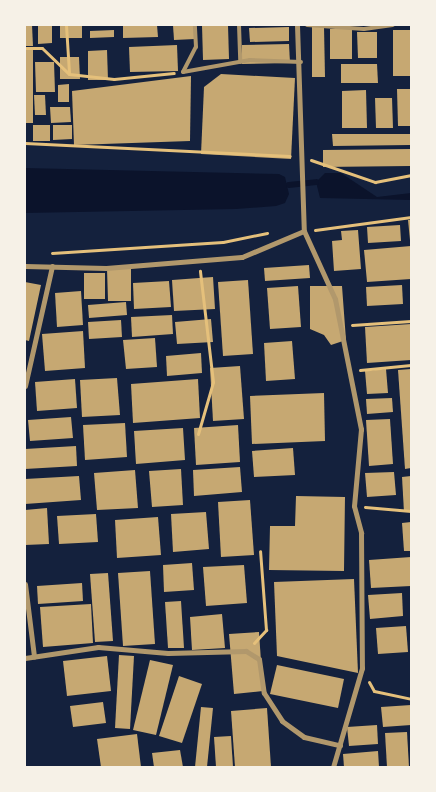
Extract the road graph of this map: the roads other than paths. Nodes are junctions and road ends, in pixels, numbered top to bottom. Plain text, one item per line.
1 (195, 25) edge
2 (239, 25) edge
3 (297, 25) edge
4 (307, 25) edge
5 (393, 25) edge
6 (351, 27) edge
7 (240, 62) junction
8 (301, 62) junction
9 (304, 231) junction
10 (25, 266) edge
11 (52, 266) junction
12 (25, 386) edge
13 (25, 584) edge
14 (34, 656) junction
15 (25, 658) edge
16 (340, 745) junction
17 (333, 767) edge

1 - 7 lane
2 - 7 lane
3 - 8 street
4 - 6 lane
5 - 6 lane
7 - 8 lane
8 - 9 street
9 - 11 street
9 - 16 street
10 - 11 street
11 - 12 street
13 - 14 street
14 - 15 street
14 - 16 street
16 - 17 street

